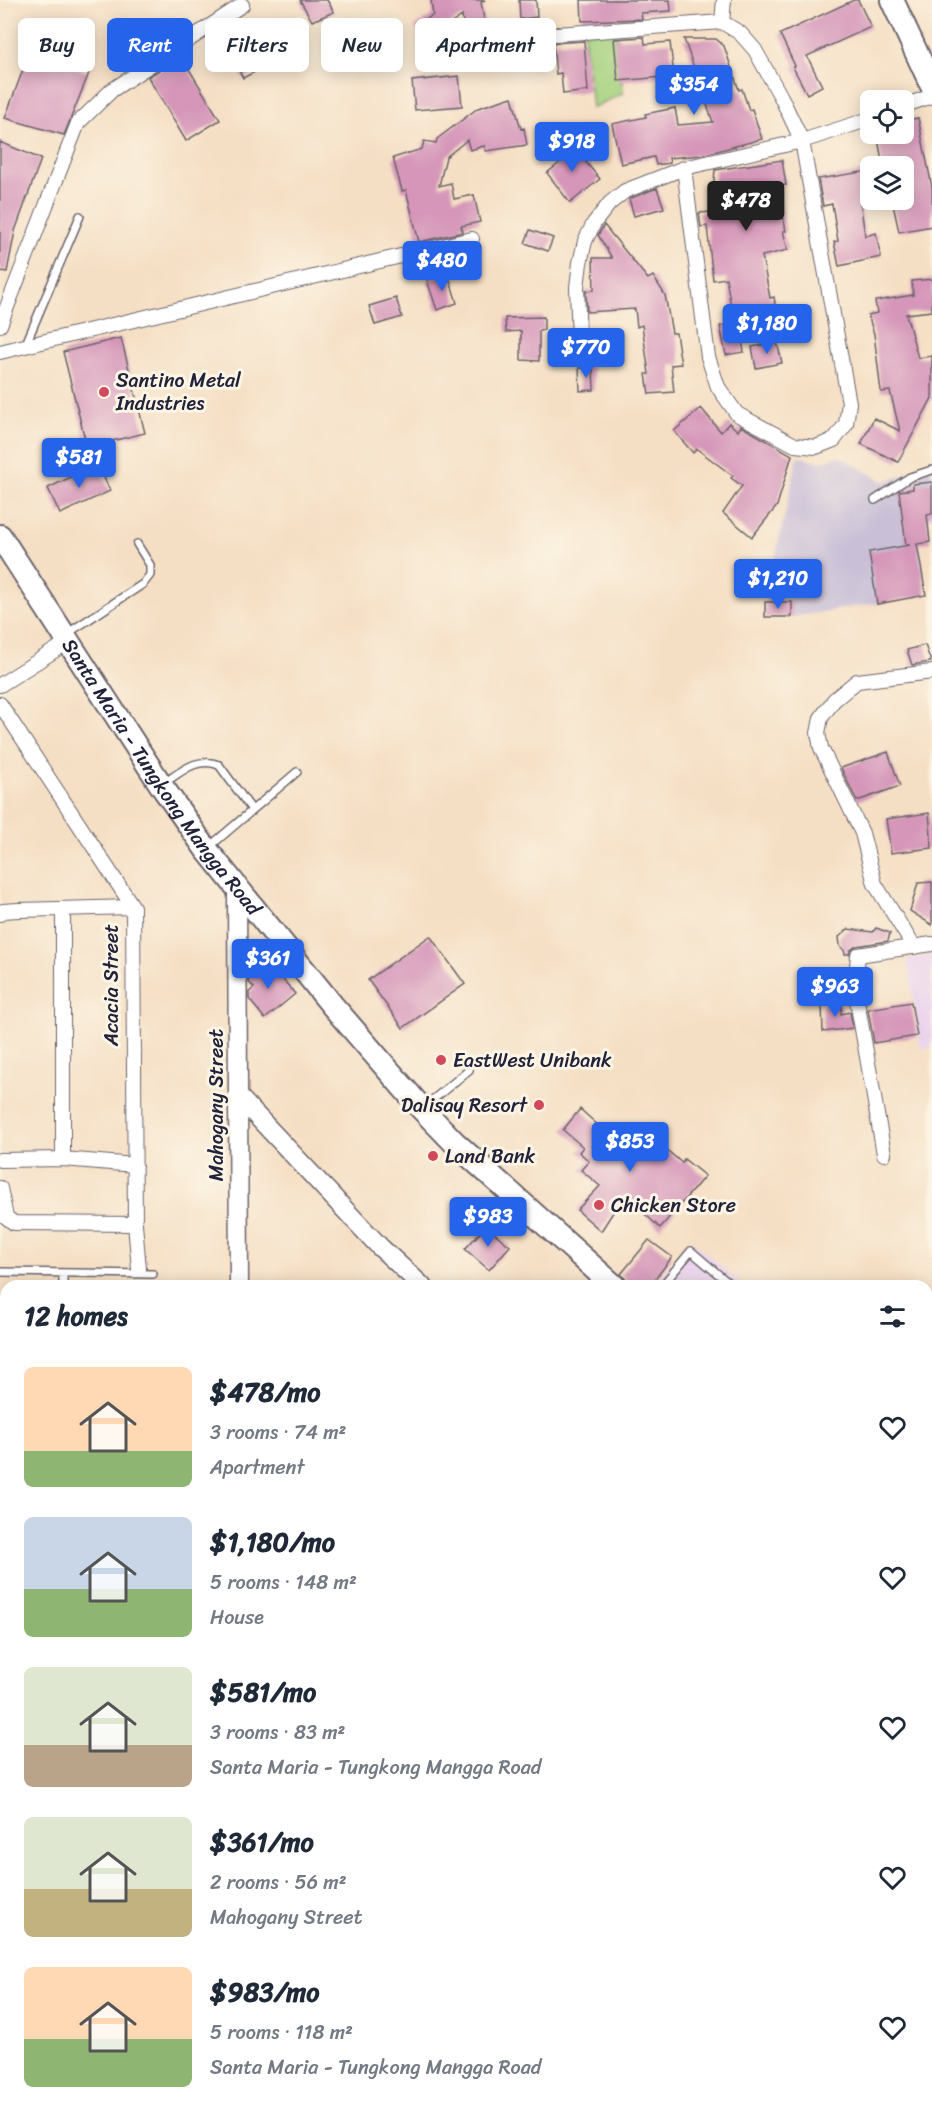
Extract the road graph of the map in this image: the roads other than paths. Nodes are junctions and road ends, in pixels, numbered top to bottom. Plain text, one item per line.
1 (724, 0) edge
2 (892, 0) edge
3 (242, 5) dead end
4 (722, 22) junction
5 (556, 34) edge
6 (932, 86) edge
7 (932, 96) edge
8 (914, 102) edge
9 (860, 121) edge
10 (802, 141) junction
11 (684, 168) junction
12 (80, 216) dead end
13 (472, 239) dead end
14 (0, 325) edge
15 (579, 341) dead end
16 (25, 346) junction
17 (0, 352) edge
18 (932, 471) edge
19 (875, 500) dead end
20 (0, 536) edge
21 (137, 544) dead end
22 (66, 639) junction
23 (932, 672) edge
24 (0, 685) edge
25 (0, 704) edge
26 (297, 772) dead end
27 (161, 785) junction
28 (252, 810) junction
29 (206, 849) junction
30 (237, 889) junction
31 (133, 907) junction
32 (63, 909) junction
33 (1, 912) edge
34 (932, 944) edge
35 (914, 947) junction
36 (469, 1070) dead end
37 (238, 1096) junction
38 (422, 1109) junction
39 (884, 1154) dead end
40 (63, 1159) junction
41 (0, 1160) edge
42 (135, 1165) junction
43 (0, 1188) edge
44 (135, 1224) junction
45 (139, 1269) dead end
46 (0, 1272) edge
47 (63, 1273) junction
48 (153, 1274) dead end
49 (63, 1280) edge
50 (239, 1280) edge
51 (416, 1280) edge
52 (607, 1280) edge
53 (667, 1280) edge
54 (725, 1280) edge

1 - 4 street
2 - 6 main road
3 - 14 street
4 - 5 street
4 - 10 street
7 - 8 street
9 - 10 street
10 - 11 street
10 - 11 street
11 - 15 street
12 - 16 lane
13 - 16 street
16 - 17 street
18 - 19 lane
20 - 22 main road, Santa Maria - Tungkong Mangga Road
21 - 22 lane
22 - 24 street
22 - 27 main road, Santa Maria - Tungkong Mangga Road
23 - 35 street
25 - 31 street, Acacia Street
26 - 28 lane
27 - 28 lane
27 - 29 main road, Santa Maria - Tungkong Mangga Road
28 - 29 lane
29 - 30 main road, Santa Maria - Tungkong Mangga Road
30 - 37 street, Mahogany Street
30 - 38 main road, Santa Maria - Tungkong Mangga Road
31 - 32 street
31 - 42 street, Acacia Street
32 - 33 street
32 - 40 street
34 - 35 street
35 - 39 street
36 - 38 lane
37 - 50 street, Mahogany Street
37 - 51 street
38 - 52 main road, Santa Maria - Tungkong Mangga Road
40 - 41 street
40 - 42 street
42 - 44 street, Acacia Street
43 - 44 street
44 - 45 street, Acacia Street
46 - 47 lane
47 - 48 lane
47 - 49 lane
53 - 54 lane

